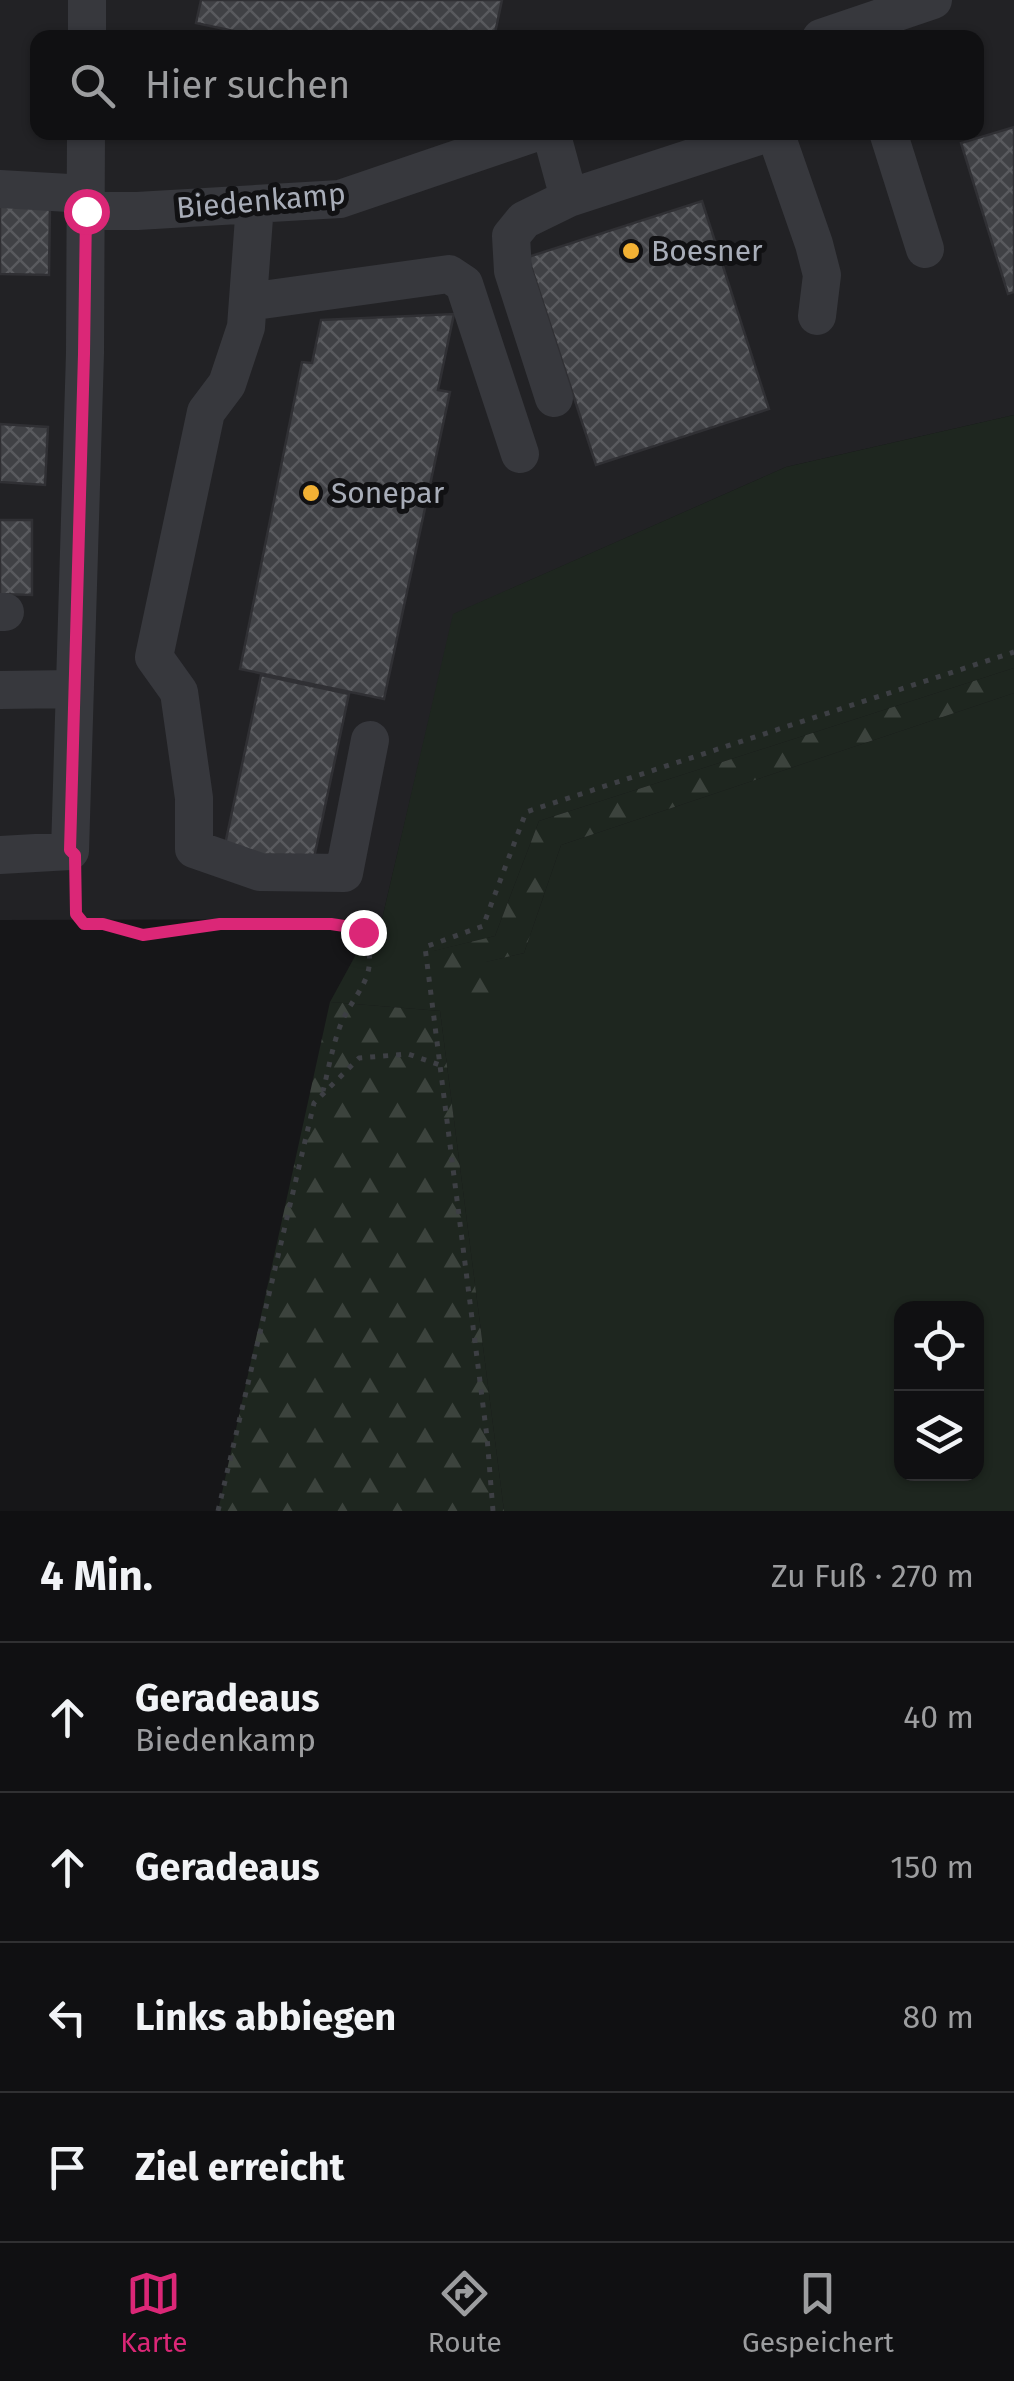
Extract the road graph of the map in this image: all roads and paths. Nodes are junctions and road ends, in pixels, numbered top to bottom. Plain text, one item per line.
1 (87, 0) edge
2 (933, 0) edge
3 (86, 30) edge
4 (854, 30) edge
5 (86, 140) edge
6 (485, 140) edge
7 (553, 140) edge
8 (748, 140) edge
9 (776, 140) edge
10 (891, 140) edge
11 (0, 189) edge
12 (569, 198) junction
13 (86, 203) junction
14 (255, 204) junction
15 (925, 249) dead end
16 (248, 302) junction
17 (817, 316) dead end
18 (554, 398) dead end
19 (520, 454) dead end
20 (1014, 652) edge
21 (75, 689) junction
22 (0, 690) edge
23 (370, 740) dead end
24 (70, 850) junction
25 (0, 855) edge
26 (440, 1065) junction
27 (322, 1094) junction
28 (218, 1511) edge
29 (494, 1511) edge

1 - 3 street
2 - 4 street
5 - 13 street
6 - 14 street, Biedenkamp
7 - 12 street
8 - 12 street
9 - 17 street
10 - 15 street
11 - 13 street, Biedenkamp
12 - 18 street
13 - 14 street, Biedenkamp
13 - 21 street
14 - 16 street
16 - 19 street
16 - 23 street
20 - 26 path
21 - 22 street
21 - 24 street
24 - 25 street
24 - 27 path
26 - 27 path
26 - 29 path
27 - 28 path

